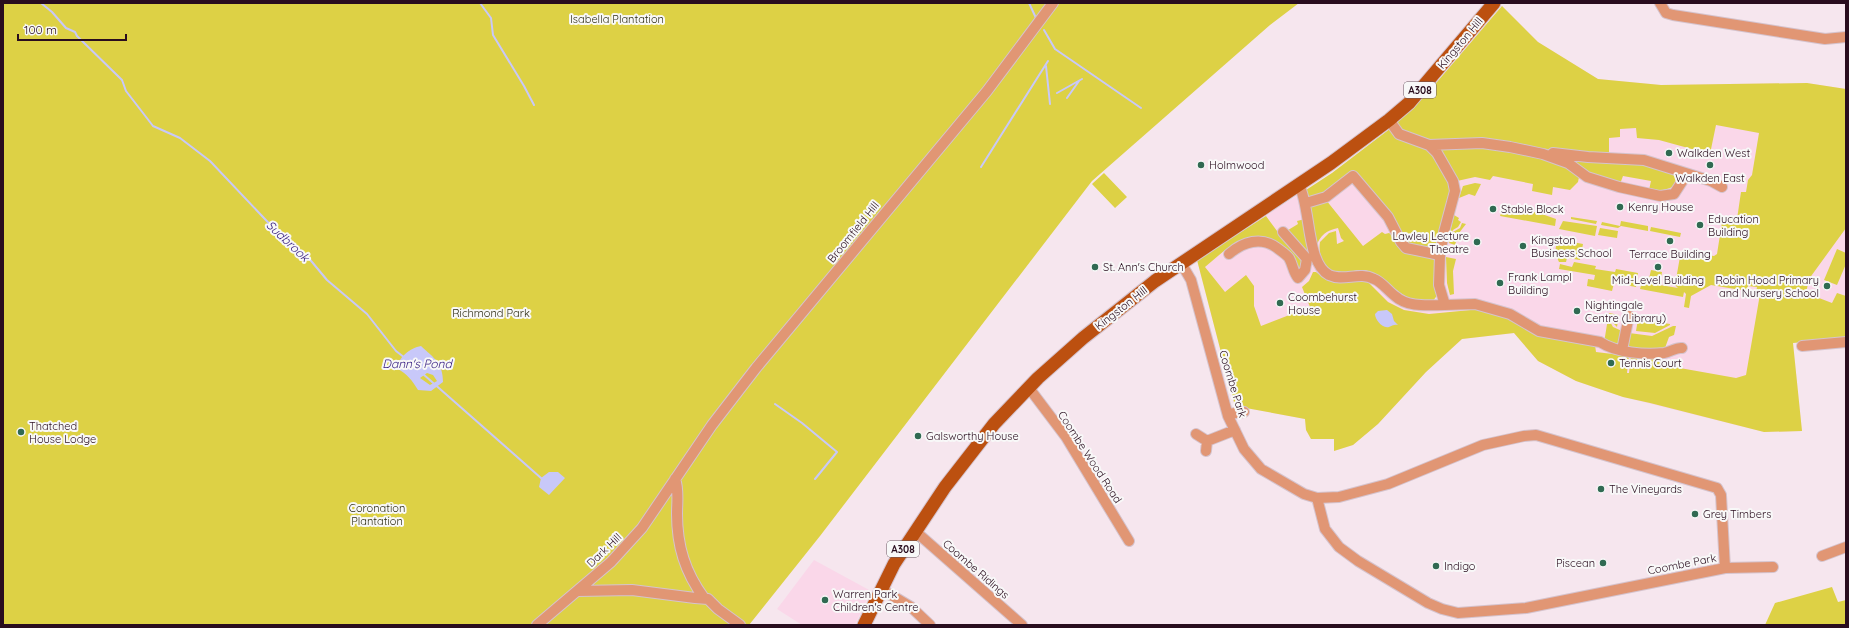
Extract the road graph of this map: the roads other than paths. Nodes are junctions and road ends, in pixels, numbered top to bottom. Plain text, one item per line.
1 (1053, 3) edge
2 (1494, 3) edge
3 (1660, 3) edge
4 (1846, 37) edge
5 (1389, 120) junction
6 (1429, 145) junction
7 (1543, 154) junction
8 (1687, 174) junction
9 (1299, 185) junction
10 (1722, 187) dead end
11 (1306, 203) junction
12 (1283, 232) dead end
13 (1229, 254) dead end
14 (1440, 255) junction
15 (1311, 256) junction
16 (1181, 264) junction
17 (1445, 305) junction
18 (1629, 316) dead end
19 (1846, 342) edge
20 (1802, 346) dead end
21 (1682, 348) dead end
22 (1622, 350) junction
23 (1029, 388) junction
24 (1244, 412) dead end
25 (1228, 414) junction
26 (1235, 430) junction
27 (1196, 434) dead end
28 (1207, 441) junction
29 (1206, 451) dead end
30 (675, 479) junction
31 (1317, 498) junction
32 (915, 531) junction
33 (1129, 541) dead end
34 (1846, 547) edge
35 (1822, 556) dead end
36 (1773, 567) dead end
37 (1725, 568) junction
38 (882, 588) junction
39 (578, 591) junction
40 (704, 598) junction
41 (537, 625) edge
42 (740, 625) edge
43 (864, 625) edge
44 (930, 625) edge
45 (1022, 625) edge

1 - 30 street, Broomfield Hill
2 - 5 main road, Kingston Hill / A308
3 - 4 street
5 - 6 street
5 - 9 main road, Kingston Hill / A308
6 - 7 street
6 - 14 street
7 - 8 street
7 - 8 street
8 - 10 street
9 - 11 street
9 - 16 main road, Kingston Hill / A308
11 - 14 street
11 - 15 street
12 - 15 street
13 - 15 street
14 - 17 street
15 - 17 street
16 - 23 main road, Kingston Hill / A308
16 - 25 street, Coombe Park
17 - 22 street
18 - 22 street
19 - 20 street
21 - 22 street
23 - 32 main road, Kingston Hill / A308
23 - 33 street, Coombe Wood Road
24 - 25 street
25 - 26 street, Coombe Park
26 - 28 street
26 - 31 street, Coombe Park
27 - 28 street
28 - 29 street
30 - 39 street, Dark Hill
30 - 40 street
31 - 37 street, Coombe Park
31 - 37 street, Coombe Park
32 - 38 main road, Kingston Hill / A308
32 - 45 street, Coombe Ridings
34 - 35 street
36 - 37 street
38 - 43 main road, Kingston Hill / A308
38 - 44 street
39 - 40 street
39 - 41 street, Dark Hill
40 - 42 street

